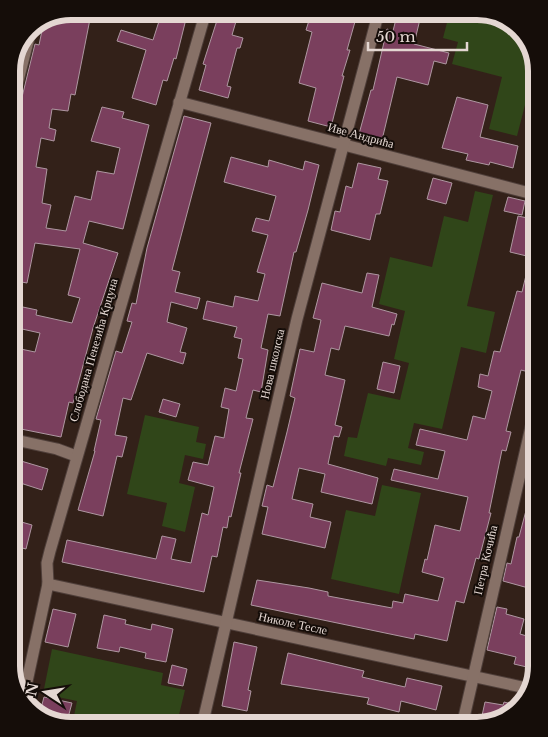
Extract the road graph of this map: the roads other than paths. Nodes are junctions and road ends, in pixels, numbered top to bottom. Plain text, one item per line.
1 (203, 20) edge
2 (376, 20) edge
3 (27, 44) edge
4 (20, 73) edge
5 (179, 102) junction
6 (342, 144) junction
7 (528, 193) edge
8 (528, 440) edge
9 (20, 441) edge
10 (76, 456) junction
11 (48, 584) junction
12 (225, 622) junction
13 (473, 676) junction
14 (523, 687) edge
15 (25, 689) edge
16 (204, 717) edge
17 (464, 717) edge

1 - 5 street, Слободана Пенезића Крцуна
2 - 6 street, Нова школска
3 - 4 street
5 - 6 street, Иве Андрића
5 - 10 street, Слободана Пенезића Крцуна
6 - 7 street, Иве Андрића
6 - 12 street, Нова школска
8 - 13 street, Петра Кочића
9 - 10 street
10 - 11 street, Слободана Пенезића Крцуна
11 - 12 street, Николе Тесле
11 - 15 street, Слободана Пенезића Крцуна
12 - 13 street, Николе Тесле
12 - 16 street, Нова школска
13 - 14 street, Николе Тесле
13 - 17 street, Петра Кочића

